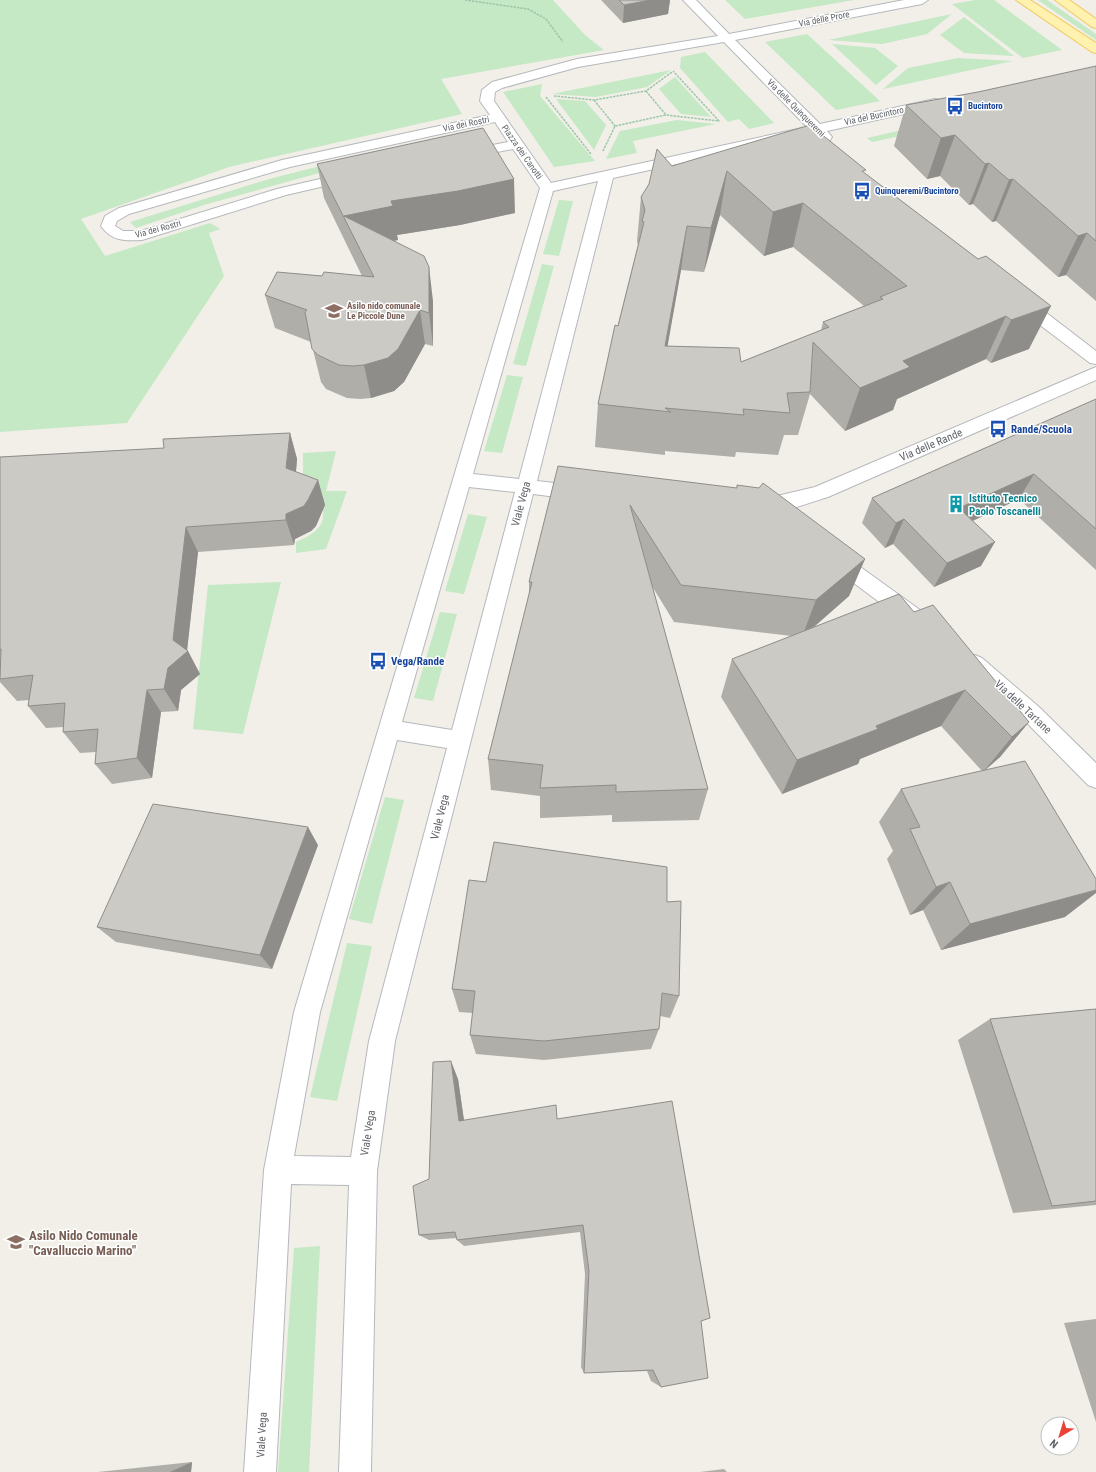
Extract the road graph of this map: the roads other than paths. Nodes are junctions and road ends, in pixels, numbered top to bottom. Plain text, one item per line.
1 (689, 0) edge
2 (922, 0) edge
3 (1022, 0) edge
4 (1061, 0) edge
5 (1096, 24) edge
6 (727, 37) junction
7 (1096, 49) edge
8 (950, 100) edge
9 (498, 117) junction
10 (816, 128) junction
11 (517, 144) junction
12 (833, 145) edge
13 (455, 156) edge
14 (362, 174) edge
15 (607, 175) junction
16 (547, 188) junction
17 (1008, 292) edge
18 (1096, 360) edge
19 (1096, 374) edge
20 (463, 480) junction
21 (526, 487) junction
22 (594, 494) edge
23 (783, 521) edge
24 (821, 549) edge
25 (929, 628) edge
26 (959, 651) edge
27 (390, 729) junction
28 (460, 741) junction
29 (1096, 778) edge
30 (278, 1170) junction
31 (363, 1171) junction
32 (260, 1472) edge
33 (355, 1472) edge

1 - 6 street, Via delle Quinqueremi
2 - 6 street, Via delle Prore
3 - 7 main road
4 - 5 main road
6 - 9 street, Piazza dei Canotti
6 - 10 street, Via delle Quinqueremi
8 - 10 street, Via del Bucintoro
9 - 11 street, Piazza dei Canotti
9 - 14 street, Via dei Rostri
10 - 12 street, Via delle Quinqueremi
10 - 15 street, Piazza dei Canotti
11 - 13 street
11 - 16 street, Piazza dei Canotti
15 - 16 street, Piazza dei Canotti
15 - 21 street, Viale Vega
16 - 20 street, Viale Vega
17 - 18 street
19 - 23 street, Via delle Rande
20 - 21 street
20 - 27 street, Viale Vega
21 - 22 street
21 - 28 street, Viale Vega
24 - 25 street
26 - 29 street, Via delle Tartane
27 - 28 street
27 - 30 street, Viale Vega
28 - 31 street, Viale Vega
30 - 31 street
30 - 32 street, Viale Vega
31 - 33 street, Viale Vega

